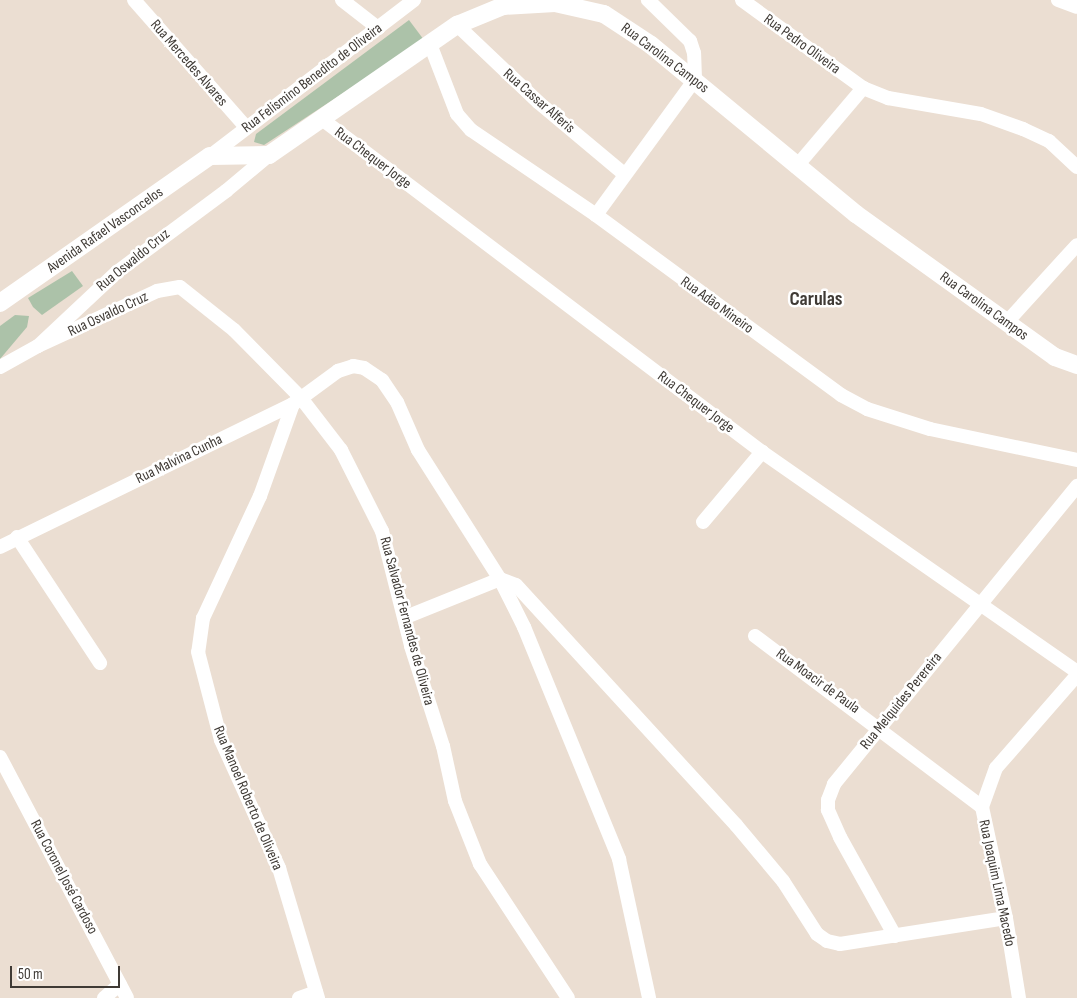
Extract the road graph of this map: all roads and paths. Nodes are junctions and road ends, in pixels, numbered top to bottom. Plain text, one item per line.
1 (134, 0) edge
2 (342, 0) edge
3 (414, 0) edge
4 (648, 0) edge
5 (742, 0) edge
6 (1058, 0) edge
7 (1077, 8) edge
8 (457, 25) junction
9 (378, 28) junction
10 (430, 44) junction
11 (695, 79) junction
12 (863, 88) junction
13 (323, 120) junction
14 (245, 126) junction
15 (269, 155) junction
16 (210, 156) junction
17 (796, 166) junction
18 (1077, 167) edge
19 (624, 174) junction
20 (596, 216) junction
21 (1077, 245) edge
22 (180, 287) joint
23 (0, 303) edge
24 (1006, 323) junction
25 (38, 346) junction
26 (1077, 365) edge
27 (0, 368) edge
28 (297, 401) junction
29 (762, 452) junction
30 (1077, 460) edge
31 (1077, 486) edge
32 (703, 522) dead end
33 (18, 537) junction
34 (0, 546) edge
35 (500, 579) junction
36 (979, 604) junction
37 (406, 617) junction
38 (755, 636) dead end
39 (100, 663) dead end
40 (1077, 674) edge
41 (880, 728) junction
42 (0, 757) edge
43 (982, 807) junction
44 (1006, 918) junction
45 (895, 936) junction
46 (120, 984) junction
47 (317, 995) edge
48 (104, 998) edge
49 (127, 998) edge
50 (298, 998) edge
51 (568, 998) edge
52 (649, 998) edge
53 (1019, 998) edge

1 - 14 street, Rua Mercedes Alvares
2 - 9 street
3 - 9 street, Rua Felismino Benedito de Oliveira
4 - 11 street
5 - 12 street, Rua Pedro Oliveira
6 - 7 street
8 - 10 main road, Rua Carolina Campos
8 - 11 main road, Rua Carolina Campos
8 - 19 street, Rua Cassar Alferis
9 - 14 street, Rua Felismino Benedito de Oliveira
10 - 13 main road, Rua Carolina Campos
10 - 20 street, Rua Adão Mineiro
11 - 17 main road, Rua Carolina Campos
11 - 19 street
12 - 17 street
12 - 18 street, Rua Pedro Oliveira
13 - 15 main road, Rua Carolina Campos
13 - 29 street, Rua Chequer Jorge
14 - 16 street, Rua Felismino Benedito de Oliveira
15 - 16 main road
15 - 25 street, Rua Oswaldo Cruz
16 - 23 main road, Avenida Rafael Vasconcelos
17 - 24 main road, Rua Carolina Campos
19 - 20 street
20 - 30 street, Rua Adão Mineiro
21 - 24 street
22 - 25 street, Rua Osvaldo Cruz
22 - 28 street, Rua Salvador Fernandes de Oliveira
24 - 26 main road, Rua Carolina Campos
25 - 27 street, Rua Oswaldo Cruz
28 - 33 street, Rua Malvina Cunha
28 - 35 street, Rua Malvina Cunha
28 - 37 street, Rua Salvador Fernandes de Oliveira
28 - 47 street, Rua Manoel Roberto de Oliveira
29 - 32 street
29 - 36 street, Rua Chequer Jorge
31 - 36 street, Rua Melquides Perereira
33 - 34 street, Rua Malvina Cunha
33 - 39 street
35 - 37 street
35 - 45 street
35 - 52 street
36 - 40 street, Rua Chequer Jorge
36 - 41 street, Rua Melquides Perereira
37 - 51 street, Rua Salvador Fernandes de Oliveira
38 - 41 street, Rua Moacir de Paula
40 - 43 street
41 - 43 street, Rua Joaquim Lima Macedo
41 - 45 street, Rua Melquides Perereira
42 - 46 street, Rua Coronel José Cardoso
43 - 44 street, Rua Joaquim Lima Macedo
44 - 45 street
44 - 53 street, Rua Joaquim Lima Macedo
46 - 48 street
46 - 49 street, Rua Coronel José Cardoso
47 - 50 street

